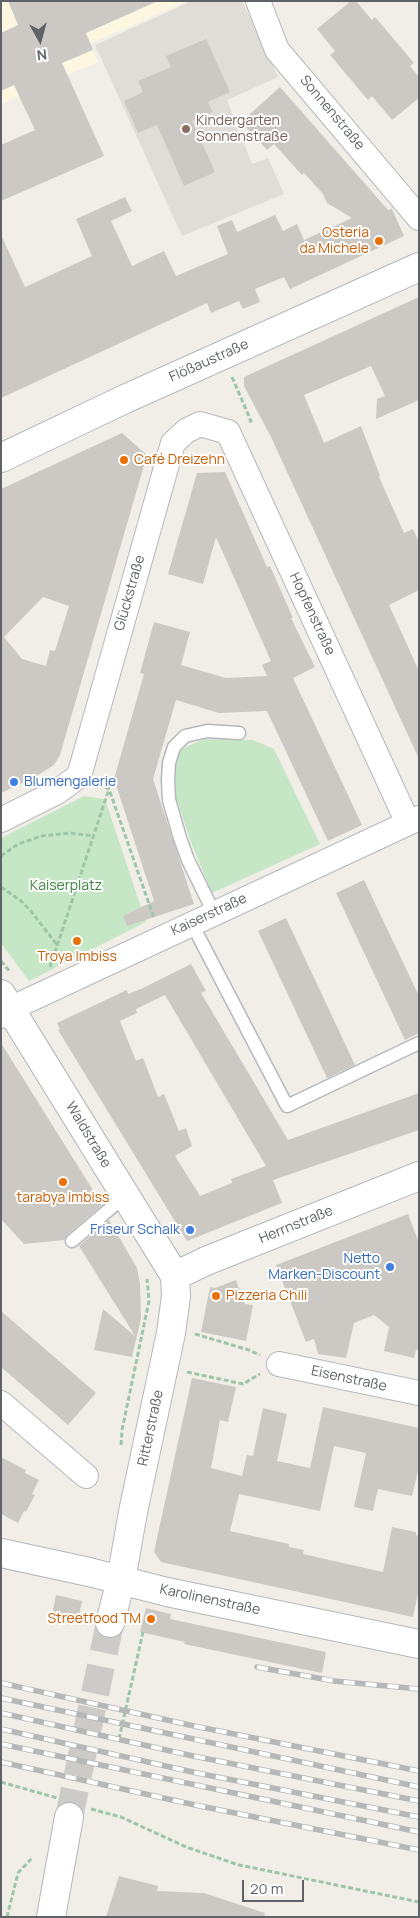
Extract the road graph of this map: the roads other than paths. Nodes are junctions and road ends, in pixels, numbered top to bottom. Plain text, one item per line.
1 (258, 1) edge
2 (419, 218) edge
3 (419, 267) edge
4 (200, 424) joint
5 (1, 458) edge
6 (239, 733) dead end
7 (1, 820) edge
8 (413, 820) edge
9 (214, 913) junction
10 (192, 924) junction
11 (5, 1006) edge
12 (419, 1043) edge
13 (419, 1176) edge
14 (125, 1196) junction
15 (72, 1241) dead end
16 (175, 1276) junction
17 (278, 1364) road end
18 (419, 1394) edge
19 (1, 1404) edge
20 (86, 1476) dead end
21 (1, 1553) edge
22 (121, 1580) junction
23 (110, 1623) tunnel mouth
24 (419, 1644) edge
25 (73, 1808) tunnel mouth
26 (51, 1917) edge

1 - 2 street, Sonnenstraße
3 - 5 street, Flößaustraße
4 - 7 street, Glückstraße
4 - 8 street, Hopfenstraße
6 - 9 lane
8 - 9 street, Kaiserstraße
9 - 10 street, Kaiserstraße
10 - 11 street, Kaiserstraße
10 - 12 lane
11 - 14 street, Waldstraße
13 - 16 street, Herrnstraße
14 - 15 lane
14 - 16 street, Waldstraße
16 - 22 street, Ritterstraße
17 - 18 street, Eisenstraße
19 - 20 street
21 - 22 street, Karolinenstraße
22 - 23 street, Ritterstraße
22 - 24 street, Karolinenstraße
25 - 26 street

